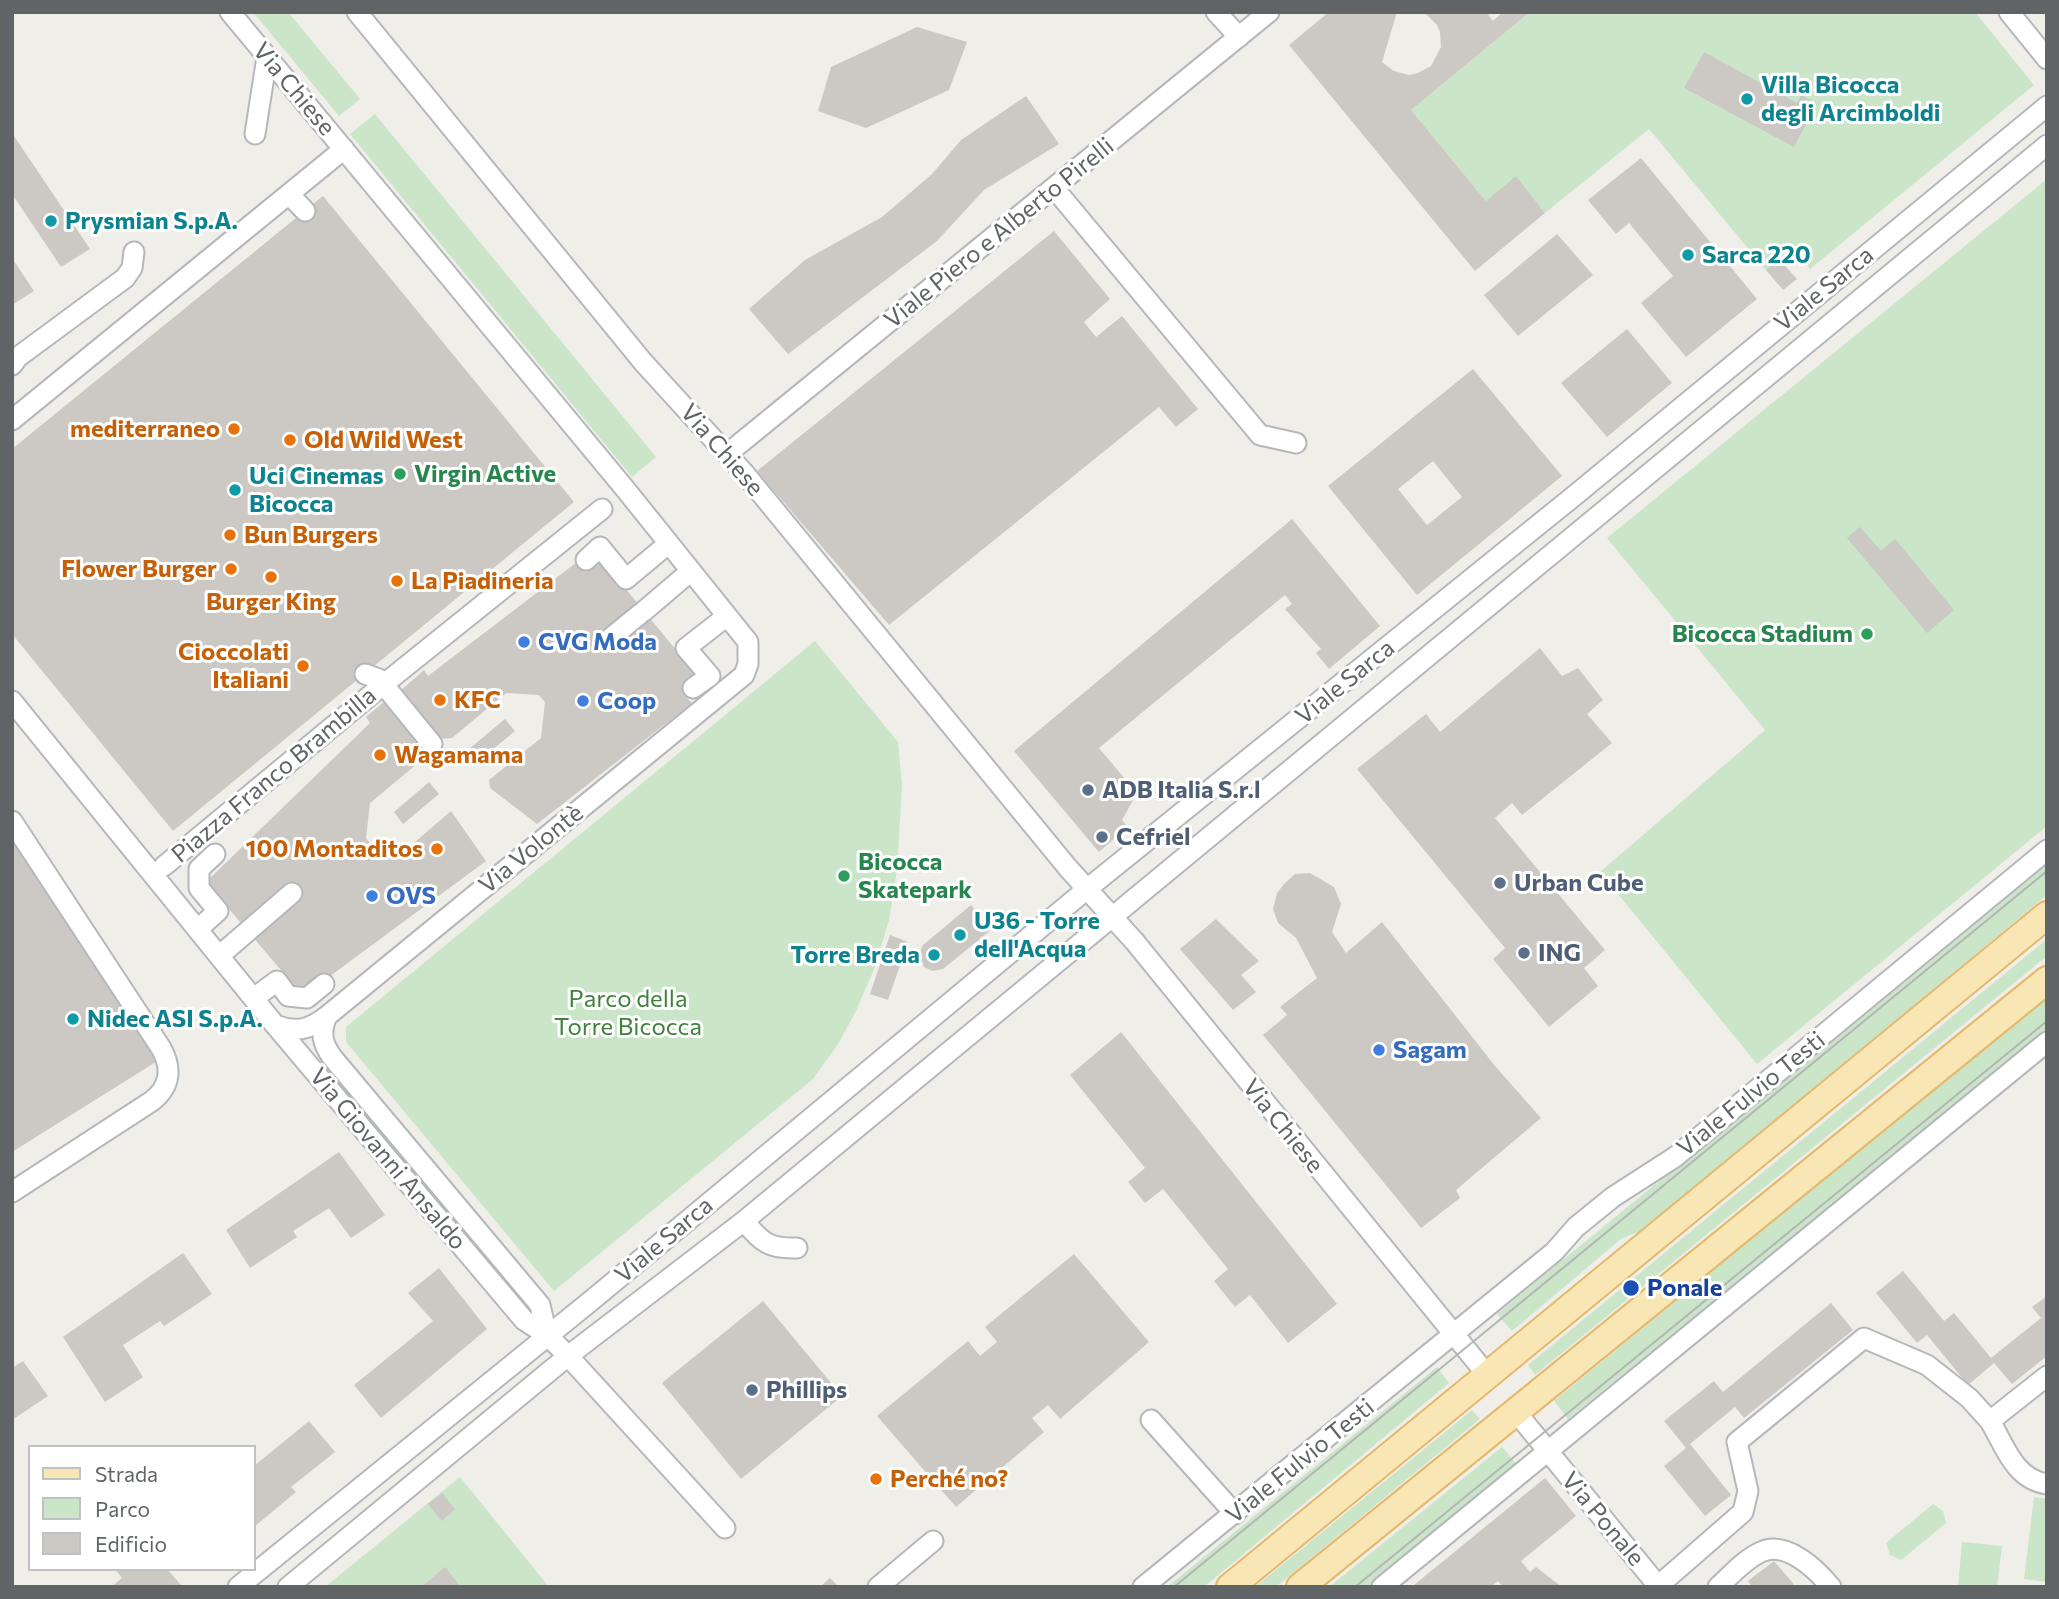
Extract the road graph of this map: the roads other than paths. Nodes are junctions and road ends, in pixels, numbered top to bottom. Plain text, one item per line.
1 (230, 12) edge
2 (358, 12) edge
3 (1216, 12) edge
4 (1269, 12) edge
5 (2010, 12) edge
6 (1239, 37) junction
7 (267, 57) junction
8 (2047, 59) edge
9 (2047, 106) edge
10 (255, 134) dead end
11 (2047, 145) edge
12 (344, 149) junction
13 (1054, 188) junction
14 (289, 194) junction
15 (305, 211) dead end
16 (134, 252) dead end
17 (14, 360) edge
18 (12, 420) edge
19 (1296, 443) dead end
20 (727, 454) junction
21 (1601, 473) junction
22 (1619, 496) junction
23 (602, 509) dead end
24 (668, 544) junction
25 (586, 560) dead end
26 (691, 571) junction
27 (727, 615) junction
28 (607, 641) dead end
29 (748, 642) joint
30 (376, 675) junction
31 (693, 688) dead end
32 (12, 701) edge
33 (432, 744) dead end
34 (12, 821) edge
35 (2047, 850) edge
36 (215, 854) dead end
37 (164, 866) dead end
38 (1087, 889) junction
39 (292, 893) dead end
40 (2047, 915) edge
41 (1112, 917) junction
42 (198, 929) junction
43 (219, 956) junction
44 (2047, 980) edge
45 (324, 984) dead end
46 (254, 998) junction
47 (327, 1016) junction
48 (275, 1025) junction
49 (2047, 1042) edge
50 (12, 1192) edge
51 (744, 1221) junction
52 (797, 1248) dead end
53 (1455, 1334) junction
54 (547, 1335) junction
55 (568, 1356) junction
56 (1488, 1376) junction
57 (2047, 1376) edge
58 (1516, 1412) junction
59 (1152, 1420) dead end
60 (1990, 1422) junction
61 (1547, 1451) junction
62 (2047, 1484) edge
63 (1235, 1514) junction
64 (725, 1528) dead end
65 (933, 1541) dead end
66 (1651, 1584) edge
67 (238, 1587) edge
68 (288, 1587) edge
69 (878, 1587) edge
70 (1143, 1587) edge
71 (1230, 1587) edge
72 (1300, 1587) edge
73 (1382, 1587) edge
74 (1718, 1587) edge
75 (1831, 1587) edge

1 - 7 street, Via Chiese
2 - 20 street, Via Chiese
3 - 6 street
4 - 6 street, Viale Piero e Alberto Pirelli
5 - 8 street
6 - 13 street, Viale Piero e Alberto Pirelli
7 - 10 street
7 - 12 street, Via Chiese
9 - 21 street, Viale Sarca
11 - 22 street, Viale Sarca
12 - 14 street
12 - 24 street, Via Chiese
13 - 19 street
13 - 20 street, Viale Piero e Alberto Pirelli
14 - 15 street
14 - 18 street
16 - 17 street
20 - 38 street, Via Chiese
21 - 22 street
21 - 38 street, Viale Sarca
22 - 41 street, Viale Sarca
23 - 30 street, Piazza Franco Brambilla
24 - 25 street
24 - 26 street, Via Chiese
26 - 27 street, Via Chiese
26 - 28 street
27 - 29 street, Via Chiese
27 - 31 street
29 - 47 street, Via Volontè
30 - 33 street, Piazza Franco Brambilla
30 - 37 street, Piazza Franco Brambilla
32 - 42 street, Via Giovanni Ansaldo
34 - 50 street
35 - 53 street, Viale Fulvio Testi
36 - 42 street
38 - 41 street
38 - 54 street, Viale Sarca
39 - 43 street
40 - 56 main road, Viale Fulvio Testi
41 - 51 street, Viale Sarca
41 - 53 street, Via Chiese
42 - 43 street, Via Giovanni Ansaldo
43 - 46 street, Via Giovanni Ansaldo
44 - 58 main road
45 - 46 street
46 - 48 street, Via Giovanni Ansaldo
47 - 48 street, Via Volontè
47 - 54 street, Via Giovanni Ansaldo
48 - 54 street, Via Giovanni Ansaldo
49 - 61 street
51 - 52 street
51 - 55 street, Viale Sarca
53 - 56 street
53 - 63 street, Viale Fulvio Testi
54 - 55 street
54 - 67 street, Viale Sarca
55 - 64 street
55 - 68 street, Viale Sarca
56 - 58 main road
56 - 71 main road, Viale Fulvio Testi
57 - 60 street
58 - 61 street
58 - 72 main road
59 - 63 street
60 - 62 street
60 - 66 street
61 - 66 street, Via Ponale
61 - 73 street
63 - 70 street, Viale Fulvio Testi
65 - 69 street
74 - 75 street

